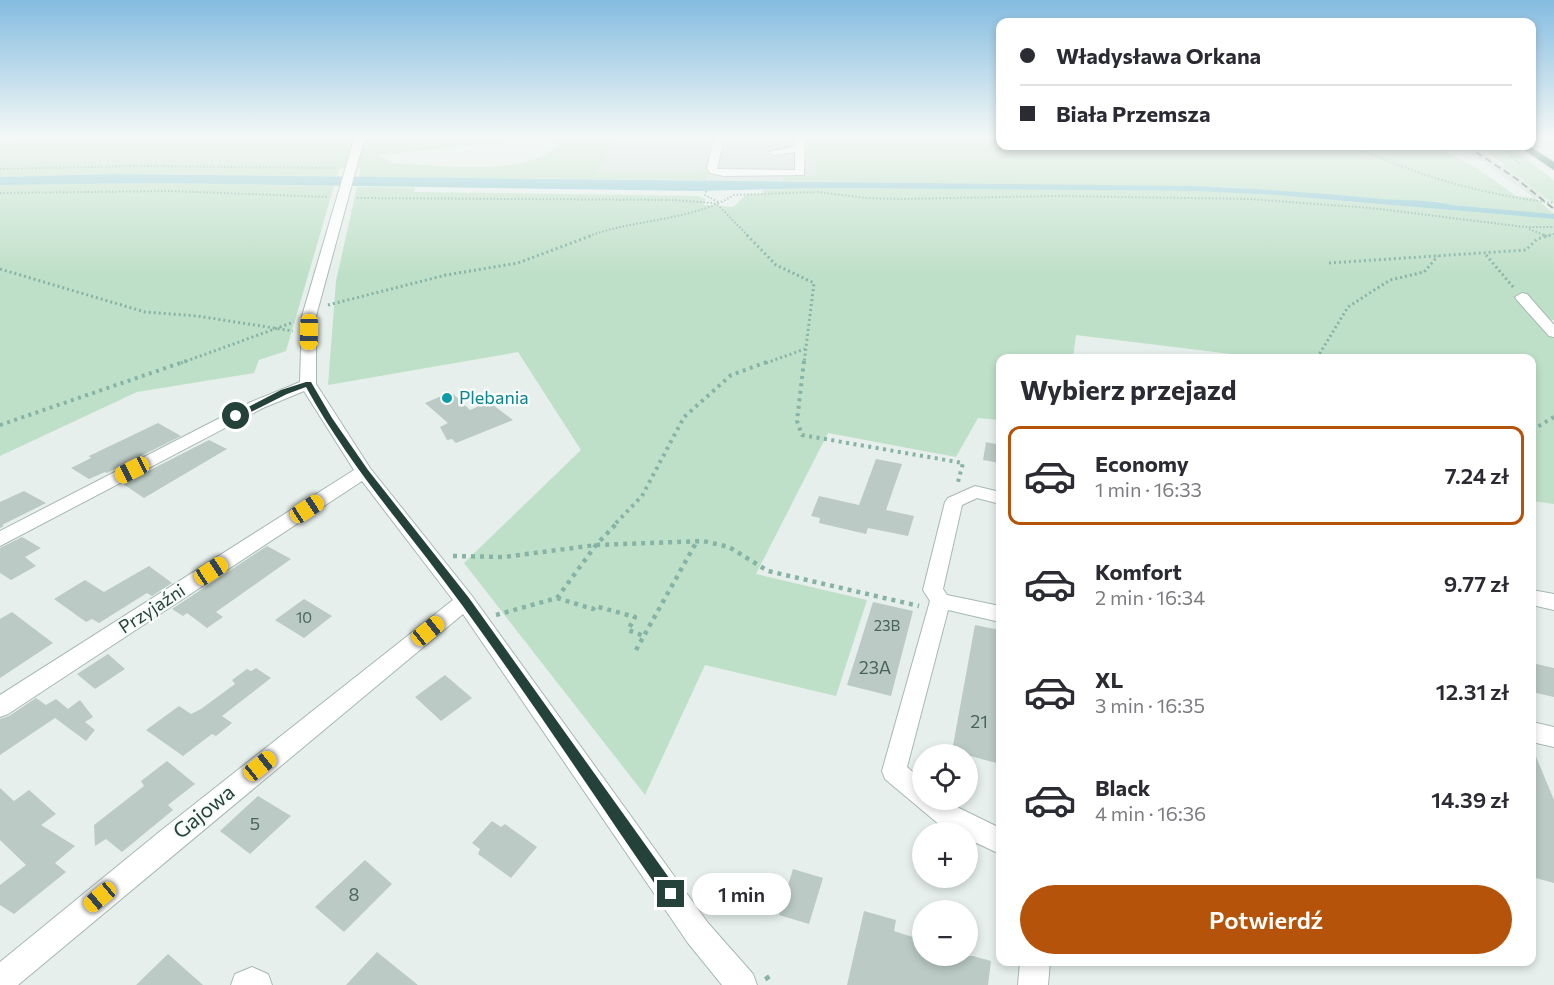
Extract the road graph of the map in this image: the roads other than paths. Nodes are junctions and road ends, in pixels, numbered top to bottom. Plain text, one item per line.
1 (347, 182) edge
2 (1522, 297) road end
3 (1554, 333) edge
4 (309, 384) junction
5 (364, 472) junction
6 (996, 497) edge
7 (0, 539) edge
8 (1536, 599) edge
9 (465, 601) junction
10 (1554, 602) edge
11 (939, 605) junction
12 (996, 614) edge
13 (0, 707) edge
14 (1536, 733) edge
15 (1554, 737) edge
16 (912, 786) edge
17 (941, 810) edge
18 (996, 839) edge
19 (1035, 966) edge
20 (750, 976) edge
21 (0, 981) edge
22 (246, 985) edge
23 (257, 985) edge
24 (1033, 985) edge

1 - 4 street
2 - 3 street
4 - 5 street
4 - 7 street
5 - 9 street
5 - 13 street, Przyjaźni
6 - 11 street
8 - 10 street
9 - 20 street
9 - 21 street, Gajowa
11 - 12 street
11 - 16 street
14 - 15 street
17 - 18 street
19 - 24 street
22 - 23 street

